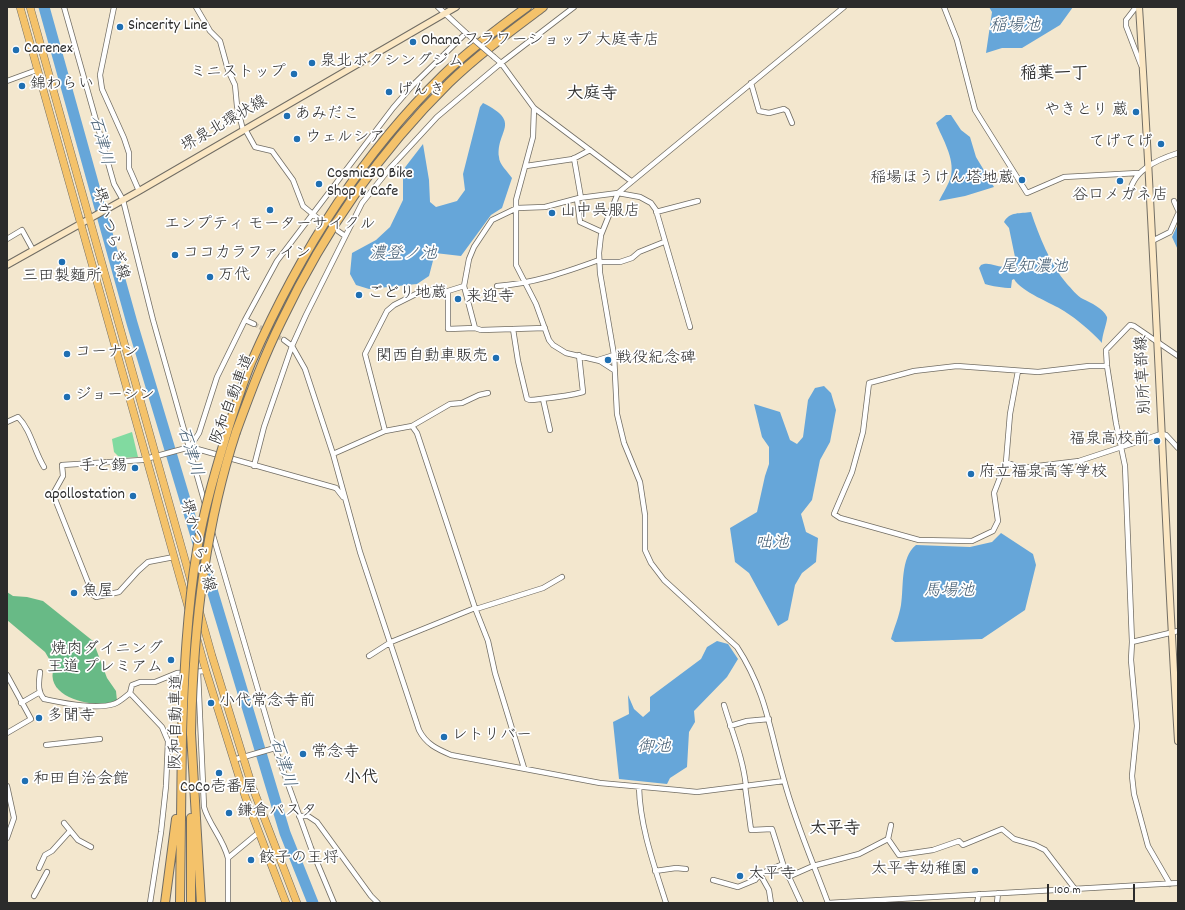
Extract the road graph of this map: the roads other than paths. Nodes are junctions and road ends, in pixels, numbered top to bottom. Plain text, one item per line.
1 (20, 7) edge
2 (30, 7) edge
3 (64, 7) edge
4 (114, 7) edge
5 (196, 7) edge
6 (438, 7) edge
7 (456, 7) edge
8 (527, 7) edge
9 (543, 7) edge
10 (574, 7) edge
11 (844, 7) edge
12 (944, 7) edge
13 (1136, 7) edge
14 (1139, 7) edge
15 (445, 13) junction
16 (466, 32) junction
17 (501, 63) junction
18 (37, 70) junction
19 (1143, 70) junction
20 (7, 81) edge
21 (751, 84) junction
22 (534, 108) junction
23 (792, 123) dead end
24 (244, 129) junction
25 (590, 150) junction
26 (1178, 153) edge
27 (574, 158) junction
28 (526, 166) junction
29 (1150, 166) junction
30 (1138, 173) junction
31 (631, 181) junction
32 (139, 191) junction
33 (618, 193) junction
34 (1129, 197) dead end
35 (579, 198) junction
36 (120, 201) junction
37 (698, 201) dead end
38 (1174, 202) dead end
39 (517, 208) junction
40 (1178, 210) edge
41 (656, 212) junction
42 (311, 214) junction
43 (1178, 214) edge
44 (90, 218) junction
45 (320, 220) dead end
46 (81, 223) junction
47 (338, 231) dead end
48 (602, 232) junction
49 (345, 236) junction
50 (7, 239) edge
51 (1152, 241) junction
52 (664, 242) junction
53 (33, 250) junction
54 (599, 261) junction
55 (7, 264) edge
56 (525, 282) junction
57 (464, 286) junction
58 (496, 286) dead end
59 (448, 291) junction
60 (245, 320) junction
61 (254, 324) tunnel mouth
62 (690, 327) dead end
63 (475, 328) junction
64 (545, 328) junction
65 (513, 329) junction
66 (284, 340) tunnel mouth
67 (1156, 341) junction
68 (292, 346) junction
69 (578, 355) junction
70 (614, 355) junction
71 (1178, 356) edge
72 (598, 360) junction
73 (1107, 366) junction
74 (614, 370) junction
75 (1018, 371) junction
76 (488, 393) dead end
77 (543, 398) junction
78 (7, 422) edge
79 (412, 426) junction
80 (232, 430) junction
81 (550, 430) dead end
82 (386, 432) junction
83 (1160, 434) junction
84 (190, 447) junction
85 (1121, 447) junction
86 (1178, 448) edge
87 (333, 454) junction
88 (160, 455) junction
89 (148, 458) junction
90 (1006, 462) junction
91 (254, 466) junction
92 (44, 467) dead end
93 (344, 500) junction
94 (174, 557) junction
95 (562, 577) dead end
96 (475, 609) junction
97 (1175, 632) edge
98 (391, 642) junction
99 (1132, 642) junction
100 (369, 656) dead end
101 (1176, 667) edge
102 (206, 671) junction
103 (40, 672) dead end
104 (198, 672) junction
105 (7, 675) edge
106 (40, 692) junction
107 (130, 693) junction
108 (21, 703) junction
109 (724, 706) dead end
110 (769, 719) junction
111 (730, 726) junction
112 (191, 733) junction
113 (7, 734) edge
114 (100, 739) dead end
115 (1178, 741) edge
116 (46, 745) dead end
117 (274, 748) junction
118 (247, 757) junction
119 (234, 760) junction
120 (524, 768) junction
121 (784, 781) junction
122 (7, 786) edge
123 (746, 786) junction
124 (639, 787) junction
125 (180, 801) junction
126 (299, 816) junction
127 (64, 823) dead end
128 (891, 825) dead end
129 (70, 831) junction
130 (258, 833) junction
131 (7, 838) edge
132 (888, 839) junction
133 (91, 847) dead end
134 (228, 858) junction
135 (783, 864) junction
136 (813, 866) junction
137 (39, 868) dead end
138 (686, 870) dead end
139 (655, 871) junction
140 (47, 872) dead end
141 (760, 874) junction
142 (788, 877) junction
143 (714, 880) dead end
144 (1178, 883) edge
145 (1170, 884) junction
146 (1075, 889) junction
147 (998, 893) junction
148 (979, 894) junction
149 (34, 896) dead end
150 (930, 897) junction
151 (150, 903) edge
152 (165, 903) edge
153 (180, 903) edge
154 (191, 903) edge
155 (201, 903) edge
156 (228, 903) edge
157 (286, 903) edge
158 (298, 903) edge
159 (334, 903) edge
160 (378, 903) edge
161 (666, 903) edge
162 (771, 903) edge
163 (801, 903) edge
164 (828, 903) edge
165 (931, 903) edge
166 (977, 903) edge
167 (997, 903) edge

1 - 18 main road, 堺かつらぎ線
2 - 44 main road, 堺かつらぎ線
3 - 36 street
4 - 32 street
5 - 24 street
6 - 15 street
7 - 15 main road, 堺泉北環状線
8 - 80 highway, 阪和自動車道
9 - 80 highway, 阪和自動車道
10 - 17 street
11 - 21 street
12 - 30 street
13 - 19 street
14 - 19 main road, 別所草部線
15 - 16 street
15 - 24 main road, 堺泉北環状線
16 - 17 street, bridge
16 - 42 street
17 - 22 street
17 - 49 street
18 - 20 street
18 - 46 main road, 堺かつらぎ線
19 - 29 main road, 別所草部線
21 - 23 street
21 - 31 street
22 - 25 street
22 - 28 street
24 - 32 main road, 堺泉北環状線
24 - 42 street
25 - 27 street
25 - 31 street
26 - 29 street
27 - 28 street
27 - 35 street
28 - 39 street
29 - 30 street
29 - 51 main road, 別所草部線
30 - 34 street
31 - 33 street
32 - 36 main road, 堺泉北環状線
33 - 35 street
33 - 41 street
33 - 48 street
35 - 39 street
35 - 48 street
36 - 44 main road, 堺泉北環状線
36 - 84 street
37 - 41 street
38 - 40 street
39 - 56 street
39 - 57 street
41 - 52 street
42 - 45 street
42 - 60 street
43 - 51 street
44 - 46 main road, 堺泉北環状線
44 - 88 main road, 堺かつらぎ線
46 - 53 main road, 堺泉北環状線
46 - 89 main road, 堺かつらぎ線
47 - 49 street
48 - 54 street
49 - 68 street
50 - 53 street
51 - 67 main road, 別所草部線
52 - 54 street
52 - 62 street
53 - 55 main road, 堺泉北環状線
54 - 56 street
54 - 70 street
56 - 58 street
56 - 64 street
57 - 59 street
57 - 63 street
59 - 63 street
59 - 82 street
60 - 61 street
60 - 84 street
63 - 65 street
64 - 65 street
64 - 69 street
65 - 77 street
66 - 68 street
67 - 71 street
67 - 73 street
67 - 83 main road, 別所草部線
68 - 87 street
68 - 91 street
69 - 72 street
69 - 77 street
70 - 72 street
70 - 74 street
72 - 74 street
73 - 75 street
73 - 85 street
74 - 110 street
75 - 90 street
75 - 90 street
76 - 79 street
77 - 81 street
78 - 92 street
79 - 82 street
79 - 96 street
80 - 112 highway, 阪和自動車道, bridge
80 - 125 highway, 阪和自動車道, bridge
82 - 87 street
83 - 85 street
83 - 86 street
83 - 97 main road, 別所草部線
84 - 88 street
84 - 91 street
84 - 117 street
85 - 90 street
85 - 99 street
87 - 93 street
88 - 89 street
88 - 118 main road, 堺かつらぎ線
89 - 94 main road, 堺かつらぎ線
89 - 94 street
91 - 93 street
93 - 98 street
94 - 102 main road, 堺かつらぎ線
95 - 96 street
96 - 98 street
96 - 120 street
97 - 99 street
97 - 101 main road, 別所草部線
98 - 100 street
98 - 120 street
99 - 145 street
101 - 115 main road, 別所草部線
102 - 104 street
102 - 119 main road, 堺かつらぎ線
103 - 106 street
104 - 107 street
104 - 134 street
105 - 108 street
106 - 107 street
106 - 108 street
107 - 151 street
108 - 113 street
109 - 111 street
110 - 111 street
110 - 121 street
111 - 123 street
112 - 154 highway, 阪和自動車道
112 - 155 highway
114 - 116 street
117 - 118 street
117 - 126 street
118 - 119 street
118 - 158 main road, 堺かつらぎ線
119 - 130 main road, 堺かつらぎ線
120 - 124 street
121 - 123 street
121 - 136 street
122 - 131 street
123 - 124 street
123 - 135 street
124 - 139 street
125 - 152 highway
125 - 153 highway, 阪和自動車道
126 - 159 street
126 - 160 street
127 - 129 street
128 - 132 street
129 - 133 street
129 - 137 street
130 - 134 street
130 - 157 main road, 堺かつらぎ線
132 - 136 street
132 - 146 street
134 - 156 street
135 - 141 street
135 - 142 street
136 - 142 street
136 - 164 street
138 - 139 street
139 - 161 street
140 - 149 street
141 - 143 street
141 - 162 street
142 - 163 street
144 - 145 street
145 - 146 street
146 - 147 street
147 - 148 street
147 - 167 street
148 - 150 street
148 - 166 street
150 - 164 street
150 - 165 street

